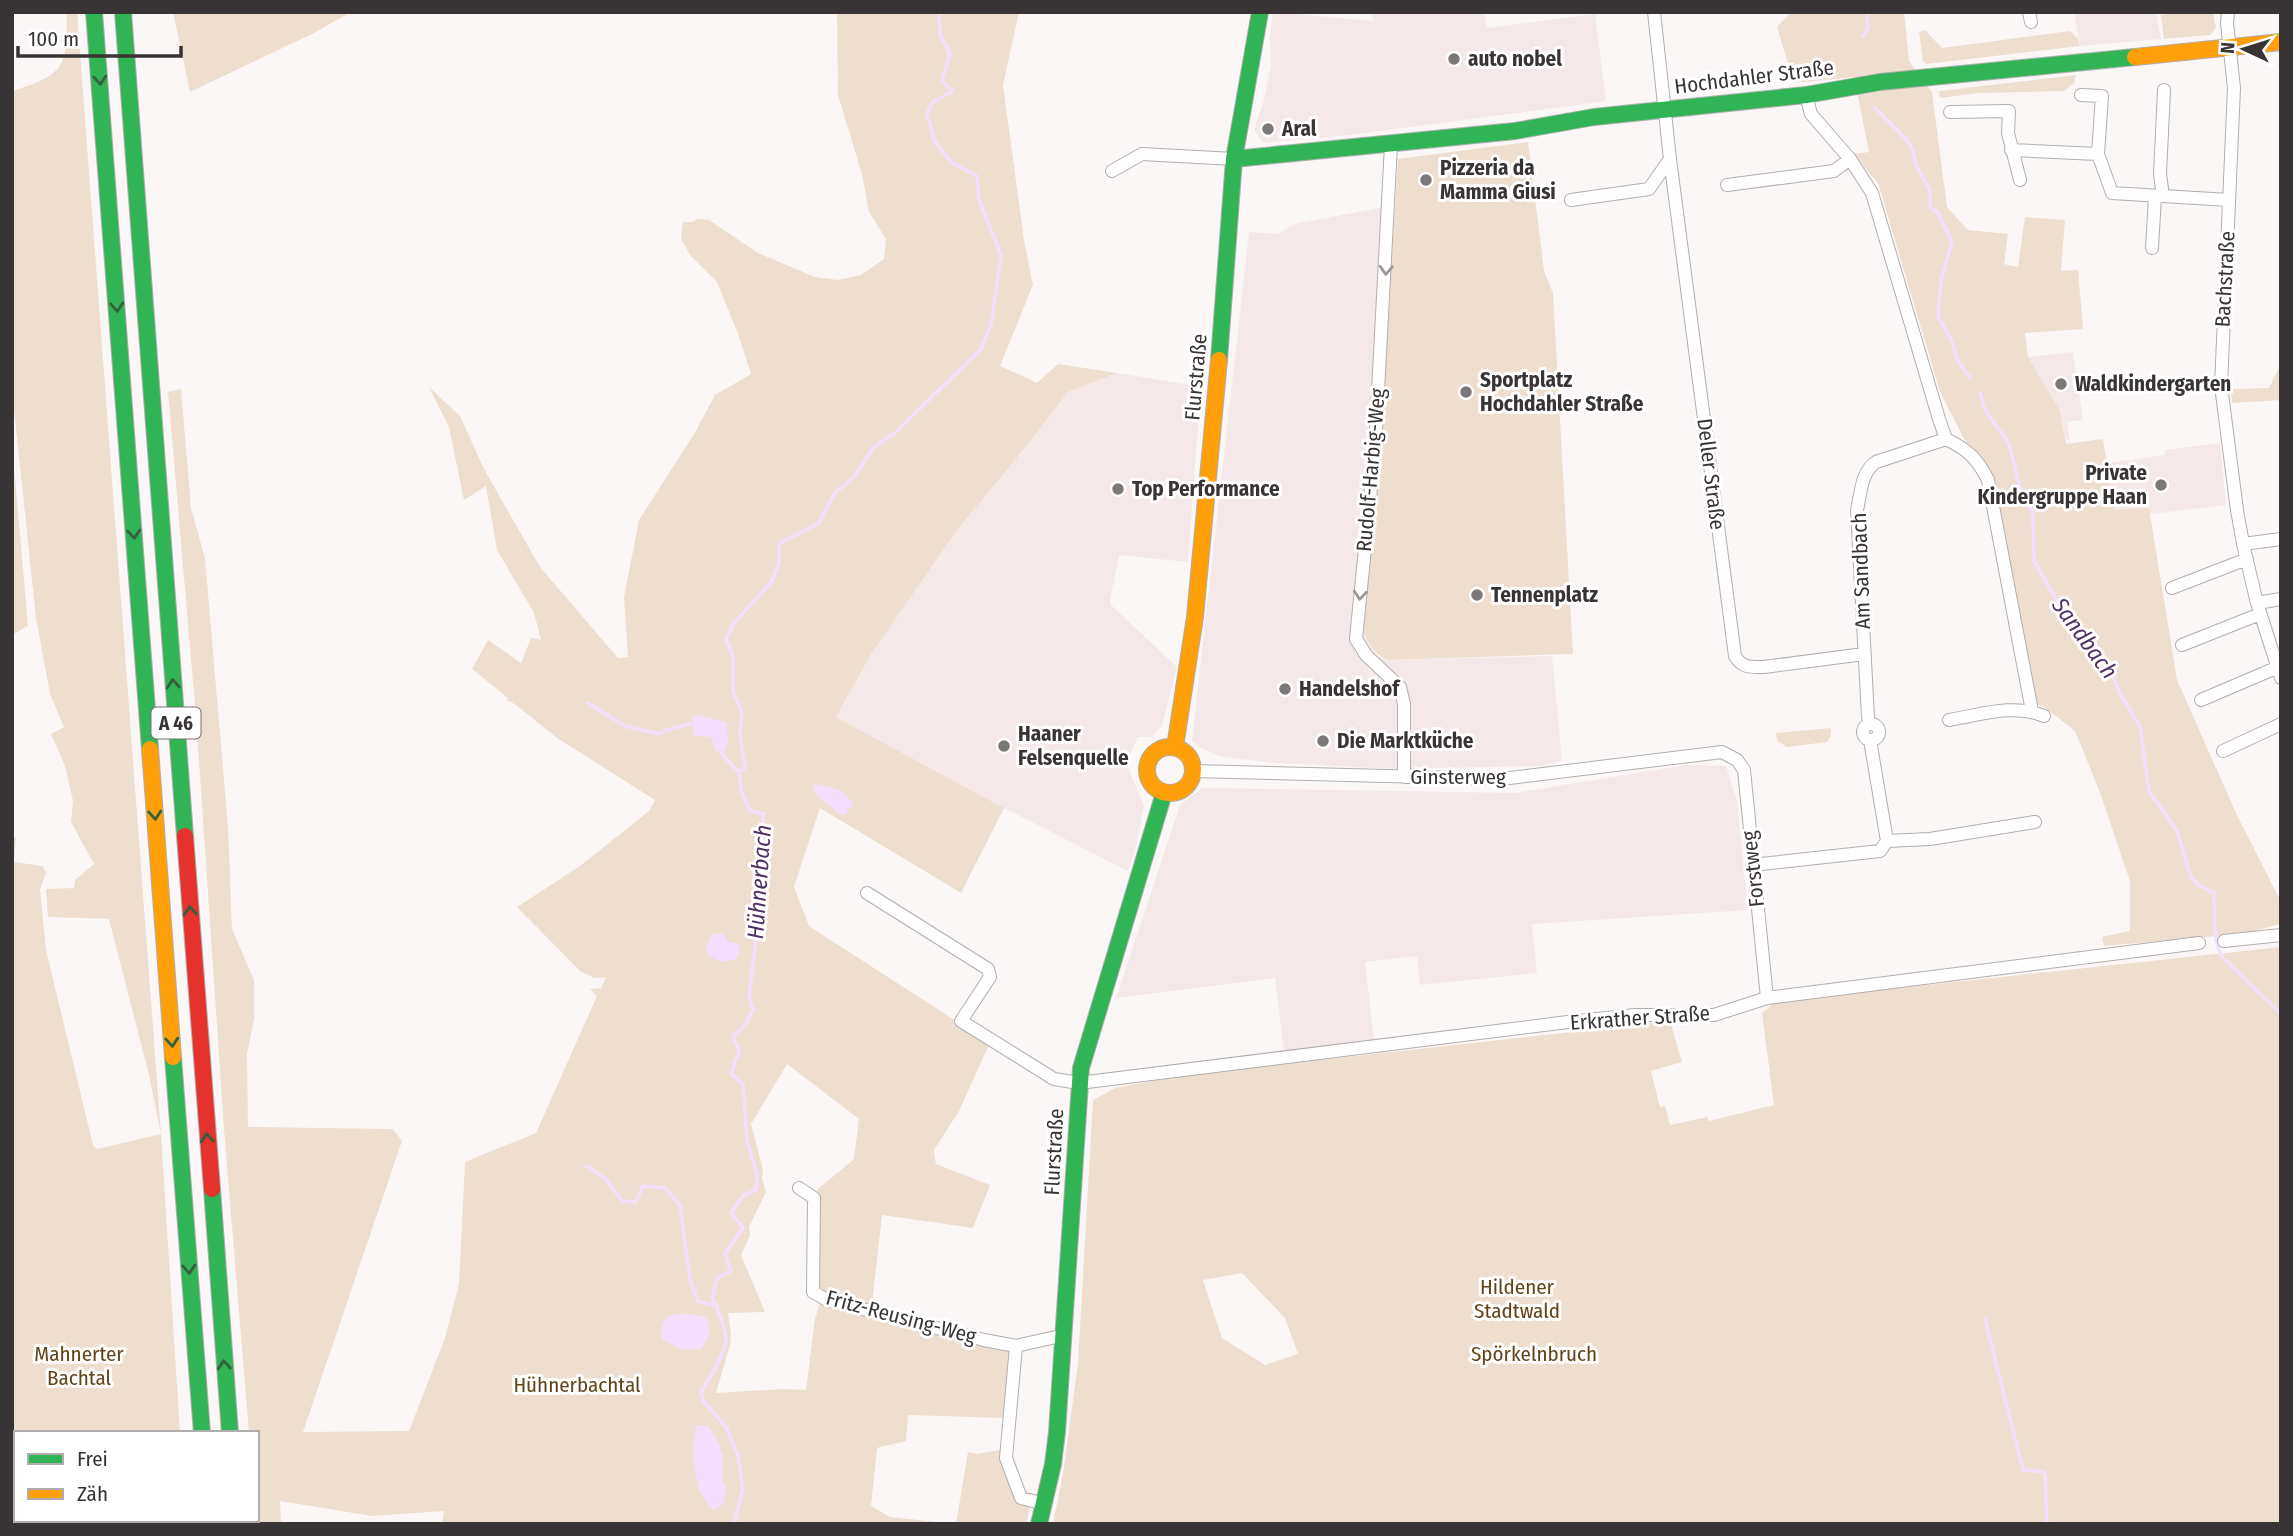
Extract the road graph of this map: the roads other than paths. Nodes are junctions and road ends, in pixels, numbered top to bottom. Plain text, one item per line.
1 (94, 12) edge
2 (123, 12) edge
3 (1260, 12) edge
4 (1654, 12) edge
5 (2228, 12) edge
6 (2281, 42) edge
7 (2230, 48) junction
8 (2164, 90) dead end
9 (1806, 95) junction
10 (2081, 95) dead end
11 (1666, 109) junction
12 (1950, 112) dead end
13 (1391, 145) junction
14 (2098, 154) junction
15 (1234, 159) junction
16 (1670, 159) junction
17 (1850, 159) junction
18 (1112, 172) dead end
19 (1727, 185) dead end
20 (2159, 196) junction
21 (1572, 200) dead end
22 (2229, 200) junction
23 (2152, 248) dead end
24 (1947, 439) junction
25 (2281, 539) edge
26 (2243, 544) junction
27 (2247, 559) junction
28 (2172, 588) dead end
29 (2281, 599) edge
30 (2259, 608) junction
31 (2182, 645) dead end
32 (1864, 653) junction
33 (2278, 666) edge
34 (2201, 700) dead end
35 (2032, 710) junction
36 (2044, 716) dead end
37 (1868, 717) dead end
38 (1949, 720) dead end
39 (2281, 724) edge
40 (1870, 740) dead end
41 (1175, 747) junction
42 (2223, 751) dead end
43 (1722, 752) joint
44 (1193, 771) junction
45 (1404, 777) junction
46 (1164, 793) junction
47 (2035, 822) dead end
48 (1887, 841) junction
49 (1752, 864) junction
50 (867, 893) dead end
51 (2281, 935) edge
52 (2224, 941) dead end
53 (2199, 943) dead end
54 (1767, 998) junction
55 (1079, 1083) junction
56 (799, 1188) dead end
57 (1065, 1335) junction
58 (1016, 1346) junction
59 (202, 1431) edge
60 (230, 1431) edge
61 (1045, 1504) junction
62 (1039, 1524) edge

1 -> 59 main road, A 46
60 -> 2 main road, A 46
3 - 15 main road, Flurstraße
4 - 11 street, Deller Straße
5 - 7 street, Bachstraße
6 - 7 main road, Hochdahler Straße
7 - 9 main road, Hochdahler Straße
7 - 22 street, Bachstraße
8 - 20 street
9 - 11 main road, Hochdahler Straße
9 - 17 street
10 - 14 street
11 - 13 main road, Hochdahler Straße
11 - 16 street, Deller Straße
12 - 14 street
13 - 15 main road, Hochdahler Straße
13 -> 45 street, Rudolf-Harbig-Weg
14 - 20 street
15 - 18 street
15 - 41 main road, Flurstraße
16 - 21 street
16 - 32 street, Deller Straße
17 - 19 street
17 - 24 street
20 - 22 street
20 - 23 street
22 - 26 street, Bachstraße
24 - 32 street, Am Sandbach
24 - 35 street
25 - 26 street
26 - 27 street, Bachstraße
27 - 28 street
27 - 30 street, Bachstraße
29 - 30 street
30 - 31 street
30 - 33 street, Bachstraße
32 - 37 street, Am Sandbach
33 - 34 street, Bachstraße
35 - 36 street
35 - 38 street
39 - 42 street
40 - 48 street
41 - 44 main road
41 - 46 main road
43 - 45 street, Ginsterweg
43 - 49 street, Forstweg
44 - 45 street, Ginsterweg
44 - 46 main road
46 - 55 main road, Flurstraße
47 - 48 street
48 - 49 street
49 - 54 street, Forstweg
50 - 55 street
51 - 52 street
53 - 54 street, Erkrather Straße
54 - 55 street, Erkrather Straße
55 - 57 main road, Flurstraße
56 - 58 street, Fritz-Reusing-Weg
57 - 58 street, Fritz-Reusing-Weg
57 - 61 main road, Flurstraße
58 - 61 street
61 - 62 main road, Flurstraße

